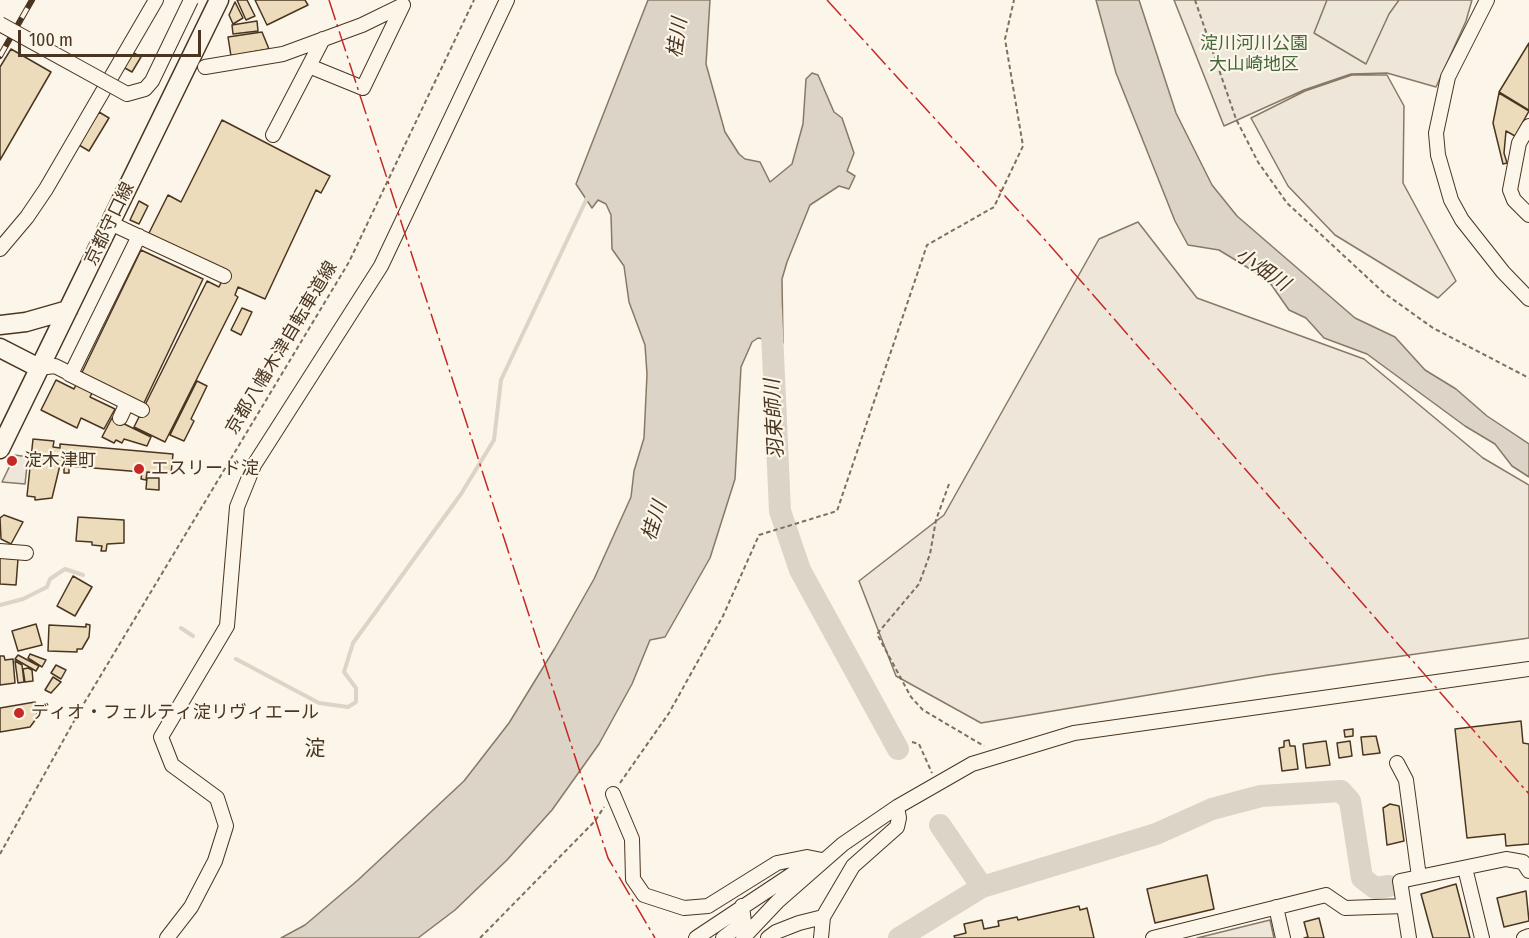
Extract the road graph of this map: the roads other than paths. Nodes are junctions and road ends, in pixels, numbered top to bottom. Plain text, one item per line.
1 (156, 0) edge
2 (191, 0) edge
3 (219, 0) edge
4 (379, 0) edge
5 (507, 0) edge
6 (1477, 0) edge
7 (1487, 0) edge
8 (386, 13) junction
9 (1479, 16) junction
10 (0, 24) edge
11 (323, 39) junction
12 (309, 66) junction
13 (205, 67) dead end
14 (1529, 126) edge
15 (273, 135) dead end
16 (1528, 210) edge
17 (110, 223) junction
18 (139, 236) junction
19 (0, 249) edge
20 (224, 276) dead end
21 (1529, 299) edge
22 (68, 310) junction
23 (0, 325) edge
24 (0, 348) edge
25 (39, 368) junction
26 (69, 374) junction
27 (127, 403) junction
28 (142, 410) dead end
29 (120, 418) dead end
30 (0, 449) edge
31 (0, 551) edge
32 (26, 553) dead end
33 (1529, 669) edge
34 (1397, 763) dead end
35 (613, 794) road end
36 (897, 807) junction
37 (822, 860) junction
38 (1465, 868) junction
39 (1529, 871) edge
40 (1419, 877) junction
41 (742, 906) junction
42 (1404, 906) junction
43 (1276, 908) junction
44 (823, 917) junction
45 (1529, 936) edge
46 (167, 938) edge
47 (696, 938) edge
48 (723, 938) edge
49 (743, 938) edge
50 (768, 938) edge
51 (821, 938) edge
52 (1153, 938) edge
53 (1283, 938) edge
54 (1409, 938) edge
55 (1482, 938) edge
56 (1524, 938) edge

1 - 19 street
2 - 10 street, bridge
3 - 17 main road, 京都守口線
4 - 8 street
5 - 46 street
6 - 9 street
7 - 9 street
8 - 11 street
8 - 12 street
9 - 21 street
11 - 12 street
11 - 13 street
12 - 15 street
14 - 16 street
17 - 18 street
17 - 22 main road, 京都守口線
18 - 20 street
18 - 26 street
22 - 23 main road
22 - 25 main road, 京都守口線
24 - 25 main road
25 - 26 street
25 - 30 main road, 京都守口線
26 - 27 street
27 - 28 street
27 - 29 street
31 - 32 street
33 - 36 street
34 - 40 street
35 - 37 street
36 - 37 street
36 - 44 street
37 - 41 street
37 - 49 street
38 - 39 street
38 - 40 street
38 - 55 street
40 - 42 street
41 - 47 street
41 - 48 street
42 - 43 street
42 - 54 street
43 - 52 street
43 - 53 street
44 - 50 street
44 - 51 street
45 - 56 street

